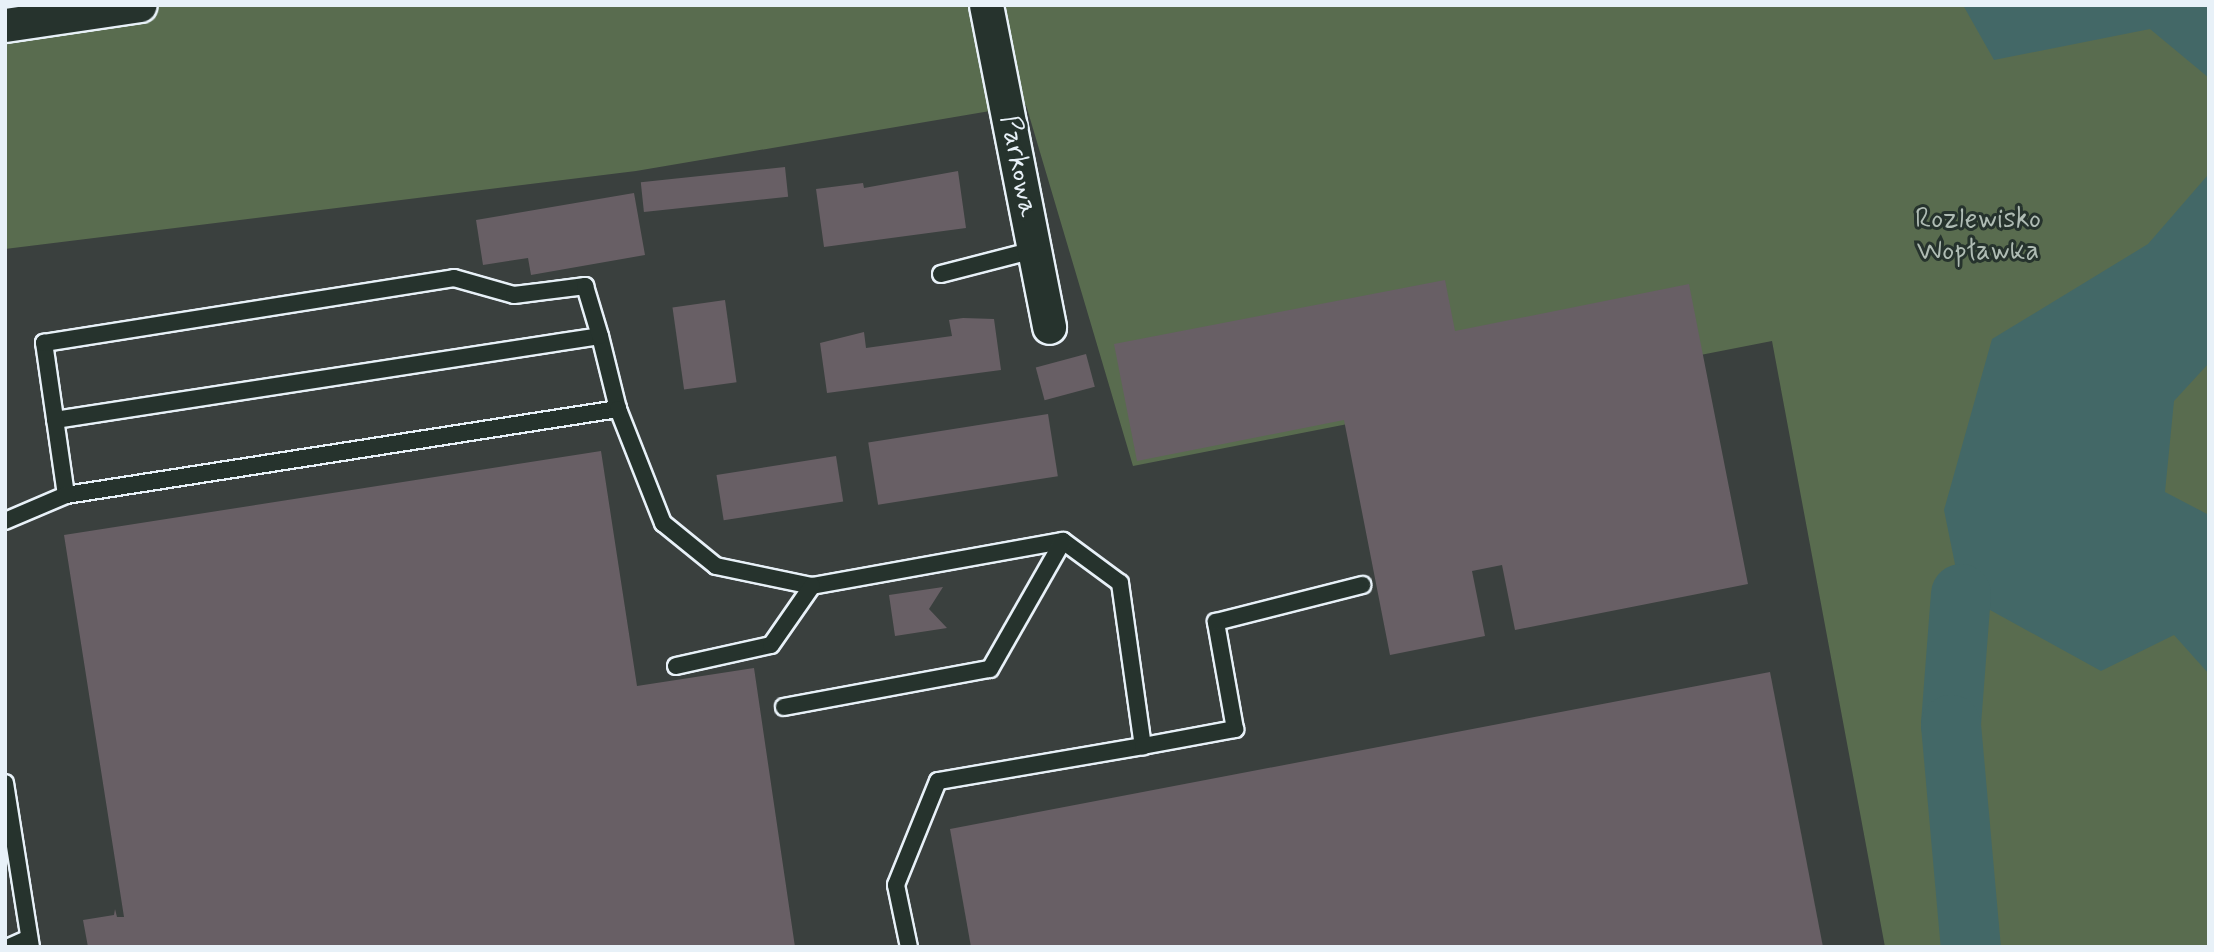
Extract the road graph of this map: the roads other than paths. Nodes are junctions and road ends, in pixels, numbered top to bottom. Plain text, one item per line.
1 (140, 5) edge
2 (986, 5) edge
3 (5, 25) edge
4 (1034, 250) junction
5 (941, 274) dead end
6 (1049, 327) dead end
7 (600, 336) junction
8 (618, 409) junction
9 (55, 420) junction
10 (66, 495) junction
11 (5, 521) edge
12 (1063, 541) junction
13 (1362, 585) dead end
14 (812, 586) junction
15 (676, 667) dead end
16 (785, 707) dead end
17 (1143, 746) junction
18 (5, 783) edge
19 (30, 942) edge
20 (9, 947) edge
21 (909, 947) edge

1 - 3 street
2 - 4 street, Parkowa
4 - 5 lane
4 - 6 street, Parkowa
7 - 8 lane
7 - 9 lane
7 - 9 lane
8 - 10 lane
8 - 14 lane
9 - 10 lane
10 - 11 lane
12 - 14 lane
12 - 16 lane
12 - 17 lane
13 - 17 lane
14 - 15 lane
17 - 21 lane
18 - 19 lane
19 - 20 lane

